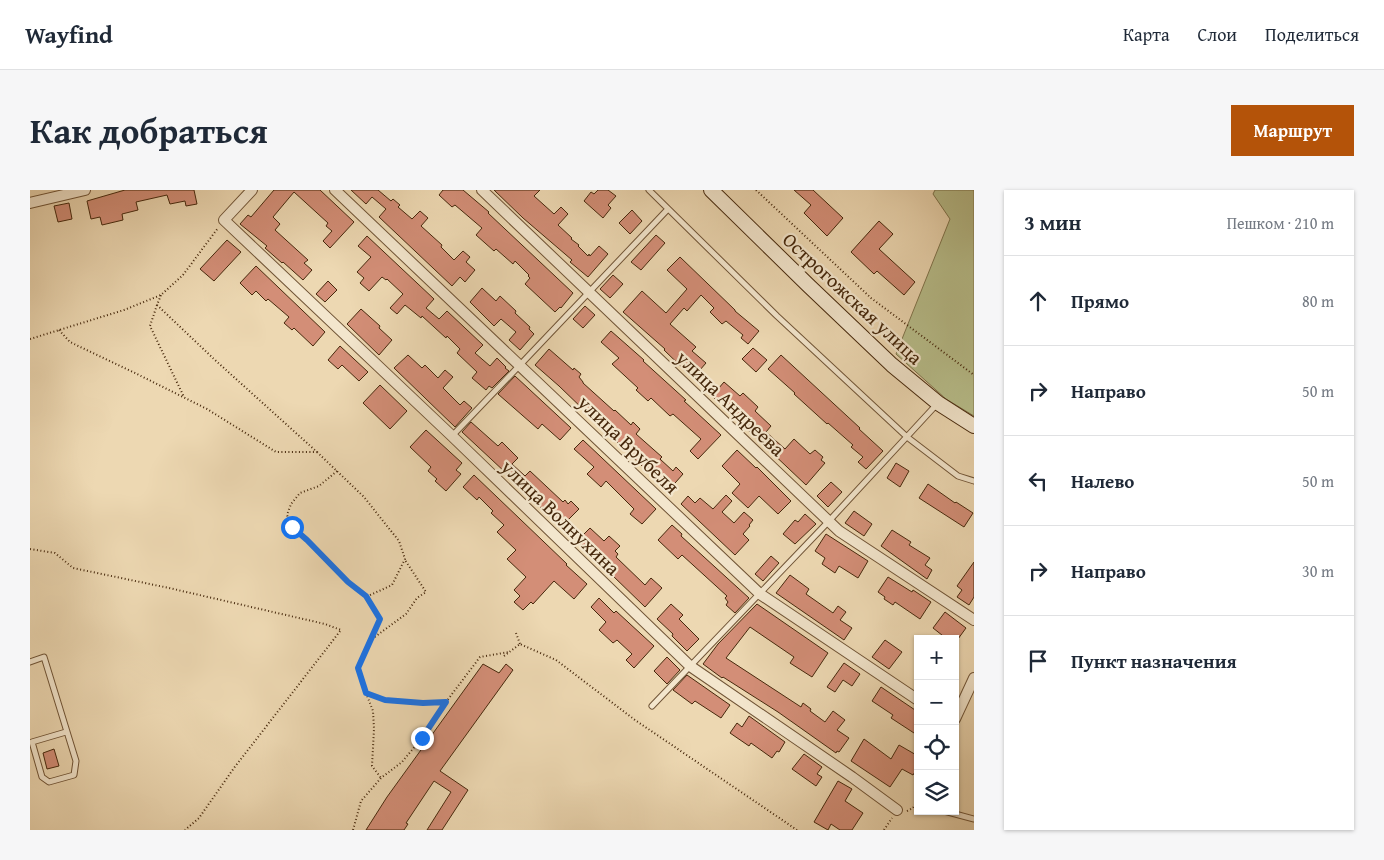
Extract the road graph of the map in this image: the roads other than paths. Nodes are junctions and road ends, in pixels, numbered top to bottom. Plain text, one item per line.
1 (85, 190) edge
2 (252, 190) edge
3 (335, 190) edge
4 (482, 190) edge
5 (649, 190) edge
6 (711, 190) edge
7 (30, 203) edge
8 (668, 208) junction
9 (589, 291) junction
10 (520, 365) junction
11 (938, 402) junction
12 (974, 426) edge
13 (452, 436) junction
14 (907, 437) junction
15 (974, 481) edge
16 (829, 521) junction
17 (760, 594) junction
18 (974, 620) edge
19 (30, 662) edge
20 (690, 666) junction
21 (974, 678) edge
22 (914, 697) edge
23 (652, 706) dead end
24 (959, 710) edge
25 (66, 732) junction
26 (897, 810) dead end
27 (959, 815) edge
28 (974, 819) edge

1 - 7 street
2 - 13 street, улица Волнухина
3 - 10 street, улица Врубеля
4 - 9 street, улица Андреева
5 - 8 lane
6 - 11 street, Острогожская улица
8 - 9 lane
8 - 14 lane
9 - 10 lane
9 - 16 street, улица Андреева
10 - 13 lane
10 - 17 street, улица Врубеля
11 - 12 street, Острогожская улица
11 - 14 lane
13 - 20 street, улица Волнухина
14 - 15 lane
14 - 16 lane
16 - 17 lane
16 - 18 street, улица Андреева
17 - 20 lane
17 - 22 street, улица Врубеля
19 - 25 lane
20 - 23 lane
20 - 26 street, улица Волнухина
21 - 24 street
25 - 25 lane
27 - 28 lane

